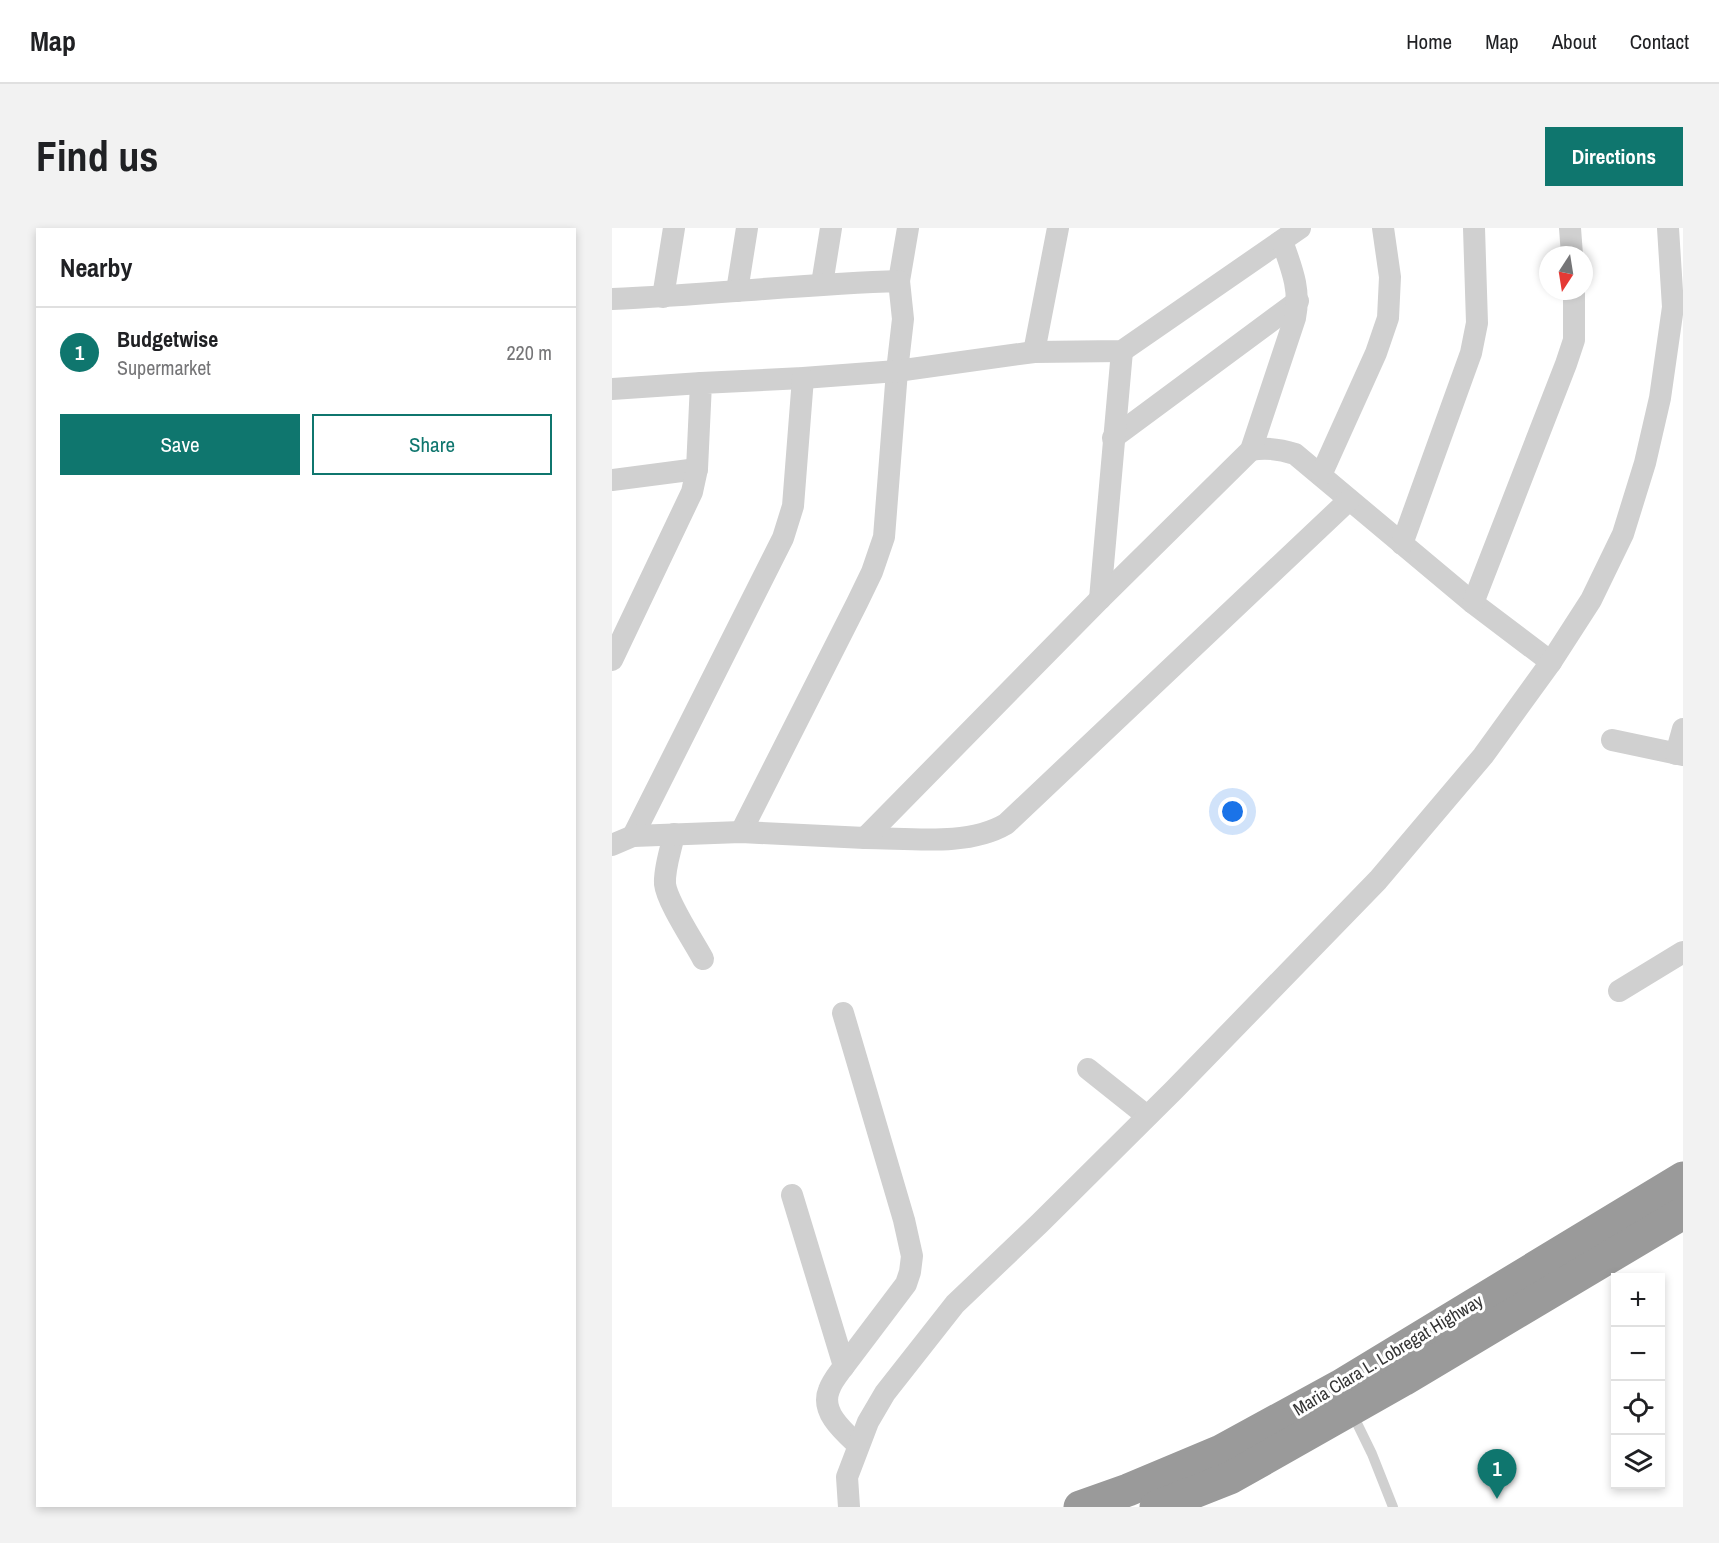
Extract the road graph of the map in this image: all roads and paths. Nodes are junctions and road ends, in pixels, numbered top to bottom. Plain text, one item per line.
1 (674, 228) edge
2 (747, 228) edge
3 (831, 228) edge
4 (909, 228) edge
5 (1058, 228) edge
6 (1300, 228) edge
7 (1383, 228) edge
8 (1474, 228) edge
9 (1570, 228) edge
10 (1668, 228) edge
11 (1282, 241) junction
12 (1571, 246) edge
13 (899, 281) junction
14 (822, 284) junction
15 (736, 291) junction
16 (663, 297) junction
17 (612, 299) edge
18 (1574, 300) edge
19 (1298, 302) junction
20 (1122, 351) junction
21 (1034, 352) junction
22 (897, 371) junction
23 (803, 378) junction
24 (700, 383) junction
25 (612, 389) edge
26 (1113, 438) junction
27 (1251, 450) junction
28 (697, 469) junction
29 (1322, 475) junction
30 (612, 480) edge
31 (1349, 500) junction
32 (1402, 544) junction
33 (1100, 599) junction
34 (1473, 603) junction
35 (612, 660) edge
36 (1551, 662) junction
37 (1683, 729) edge
38 (1612, 740) dead end
39 (1679, 754) edge
40 (741, 832) junction
41 (674, 834) junction
42 (633, 836) junction
43 (865, 838) junction
44 (612, 845) edge
45 (1683, 952) edge
46 (704, 959) dead end
47 (1619, 991) dead end
48 (843, 1013) dead end
49 (1088, 1068) dead end
50 (1148, 1116) junction
51 (1683, 1178) edge
52 (792, 1195) dead end
53 (1683, 1213) edge
54 (844, 1366) junction
55 (1345, 1398) junction
56 (858, 1445) junction
57 (849, 1507) edge
58 (1080, 1507) edge
59 (1156, 1507) edge
60 (1393, 1507) edge

1 - 16 street
2 - 15 street
3 - 14 street
4 - 13 street
5 - 21 street
6 - 11 street
7 - 29 street
8 - 32 street
9 - 12 street
10 - 36 street
11 - 19 street
11 - 20 street
13 - 14 street
13 - 22 street
14 - 15 street
15 - 16 street
16 - 17 street
18 - 34 street
19 - 26 street
19 - 27 street
20 - 21 street
20 - 26 street
21 - 22 street
22 - 23 street
22 - 40 street
23 - 24 street
23 - 42 street
24 - 25 street
24 - 28 street
26 - 33 street
27 - 29 street
27 - 33 street
28 - 30 street
28 - 35 street
29 - 31 street
31 - 32 street
31 - 43 street
32 - 34 street
33 - 43 street
34 - 36 street
36 - 50 street
37 - 39 street
38 - 39 street
40 - 41 street
40 - 43 street
41 - 42 street
41 - 46 street
42 - 44 street
45 - 47 street
48 - 54 street
49 - 50 street
50 - 56 street
51 - 55 highway, Maria Clara L. Lobregat Highway
52 - 54 street
53 - 55 highway, Maria Clara L. Lobregat Highway
54 - 56 street
55 - 58 highway, Maria Clara L. Lobregat Highway
55 - 59 highway, Maria Clara L. Lobregat Highway
55 - 60 lane
56 - 57 street

